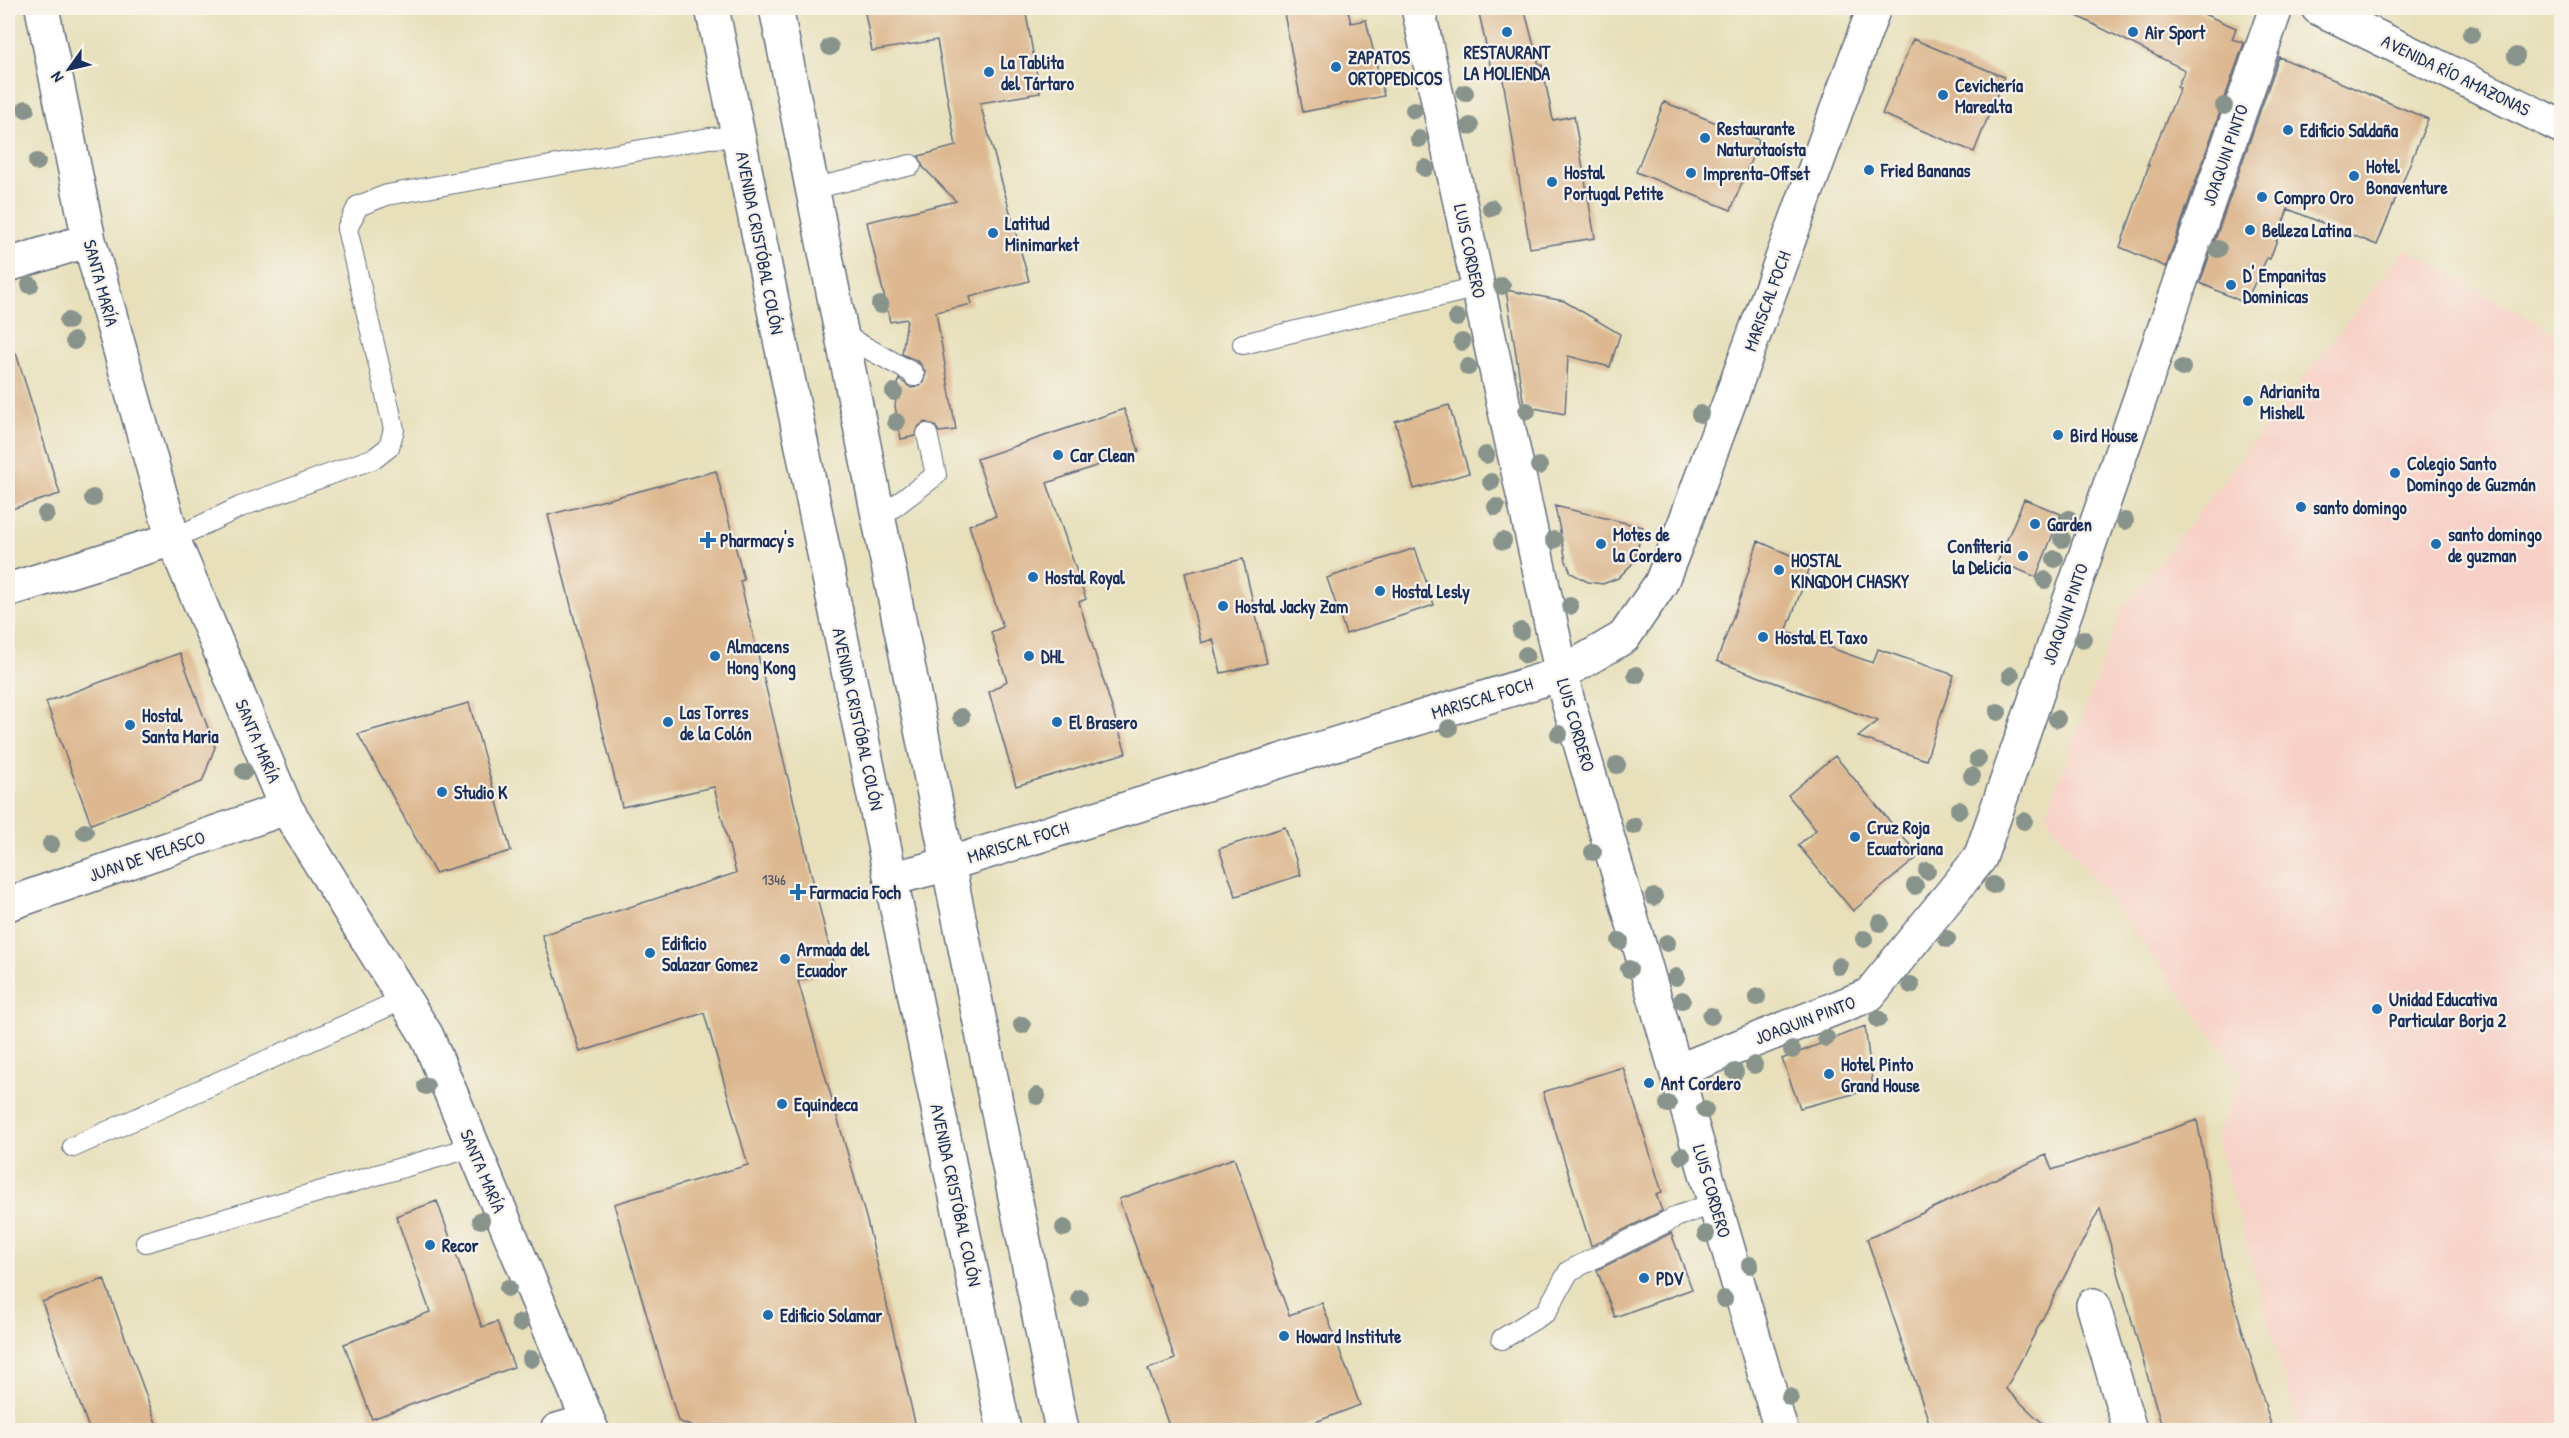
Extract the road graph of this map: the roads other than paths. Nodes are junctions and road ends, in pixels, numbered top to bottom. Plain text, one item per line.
1 (42, 8) edge
2 (712, 8) edge
3 (776, 8) edge
4 (1418, 8) edge
5 (1874, 8) edge
6 (2276, 8) edge
7 (2318, 8) edge
8 (2562, 127) edge
9 (738, 137) junction
10 (911, 165) dead end
11 (812, 189) junction
12 (89, 240) junction
13 (8, 265) edge
14 (1478, 286) junction
15 (841, 334) junction
16 (1243, 344) dead end
17 (914, 376) dead end
18 (927, 434) dead end
19 (878, 519) junction
20 (173, 539) junction
21 (8, 590) edge
22 (1561, 674) junction
23 (286, 808) junction
24 (948, 864) junction
25 (891, 879) junction
26 (8, 904) edge
27 (404, 999) junction
28 (1677, 1071) junction
29 (74, 1147) dead end
30 (473, 1147) junction
31 (1715, 1203) junction
32 (146, 1242) dead end
33 (2093, 1305) dead end
34 (1502, 1339) dead end
35 (590, 1426) edge
36 (557, 1431) edge
37 (1004, 1431) edge
38 (1062, 1431) edge
39 (1781, 1431) edge
40 (2130, 1431) edge

1 - 12 street, SANTA MARÍA
2 - 9 street, AVENIDA CRISTÓBAL COLÓN
3 - 11 street
4 - 14 street, LUIS CORDERO
5 - 22 street, MARISCAL FOCH
6 - 28 street, JOAQUIN PINTO
7 - 8 street, AVENIDA RÍO AMAZONAS
9 - 20 lane
9 - 25 street, AVENIDA CRISTÓBAL COLÓN
10 - 11 lane
11 - 15 street
12 - 13 street
12 - 20 street, SANTA MARÍA
14 - 16 lane
14 - 22 street, LUIS CORDERO
15 - 17 lane
15 - 19 street
18 - 19 lane
19 - 24 street
20 - 21 street
20 - 23 street, SANTA MARÍA
22 - 24 street, MARISCAL FOCH
22 - 28 street, LUIS CORDERO
23 - 26 street, JUAN DE VELASCO
23 - 27 street, SANTA MARÍA
24 - 25 street, MARISCAL FOCH
24 - 38 street
25 - 37 street, AVENIDA CRISTÓBAL COLÓN
27 - 29 lane
27 - 30 street, SANTA MARÍA
28 - 31 street, LUIS CORDERO
30 - 32 lane
30 - 35 street, SANTA MARÍA
31 - 34 lane
31 - 39 street, LUIS CORDERO
33 - 40 street
35 - 36 street

